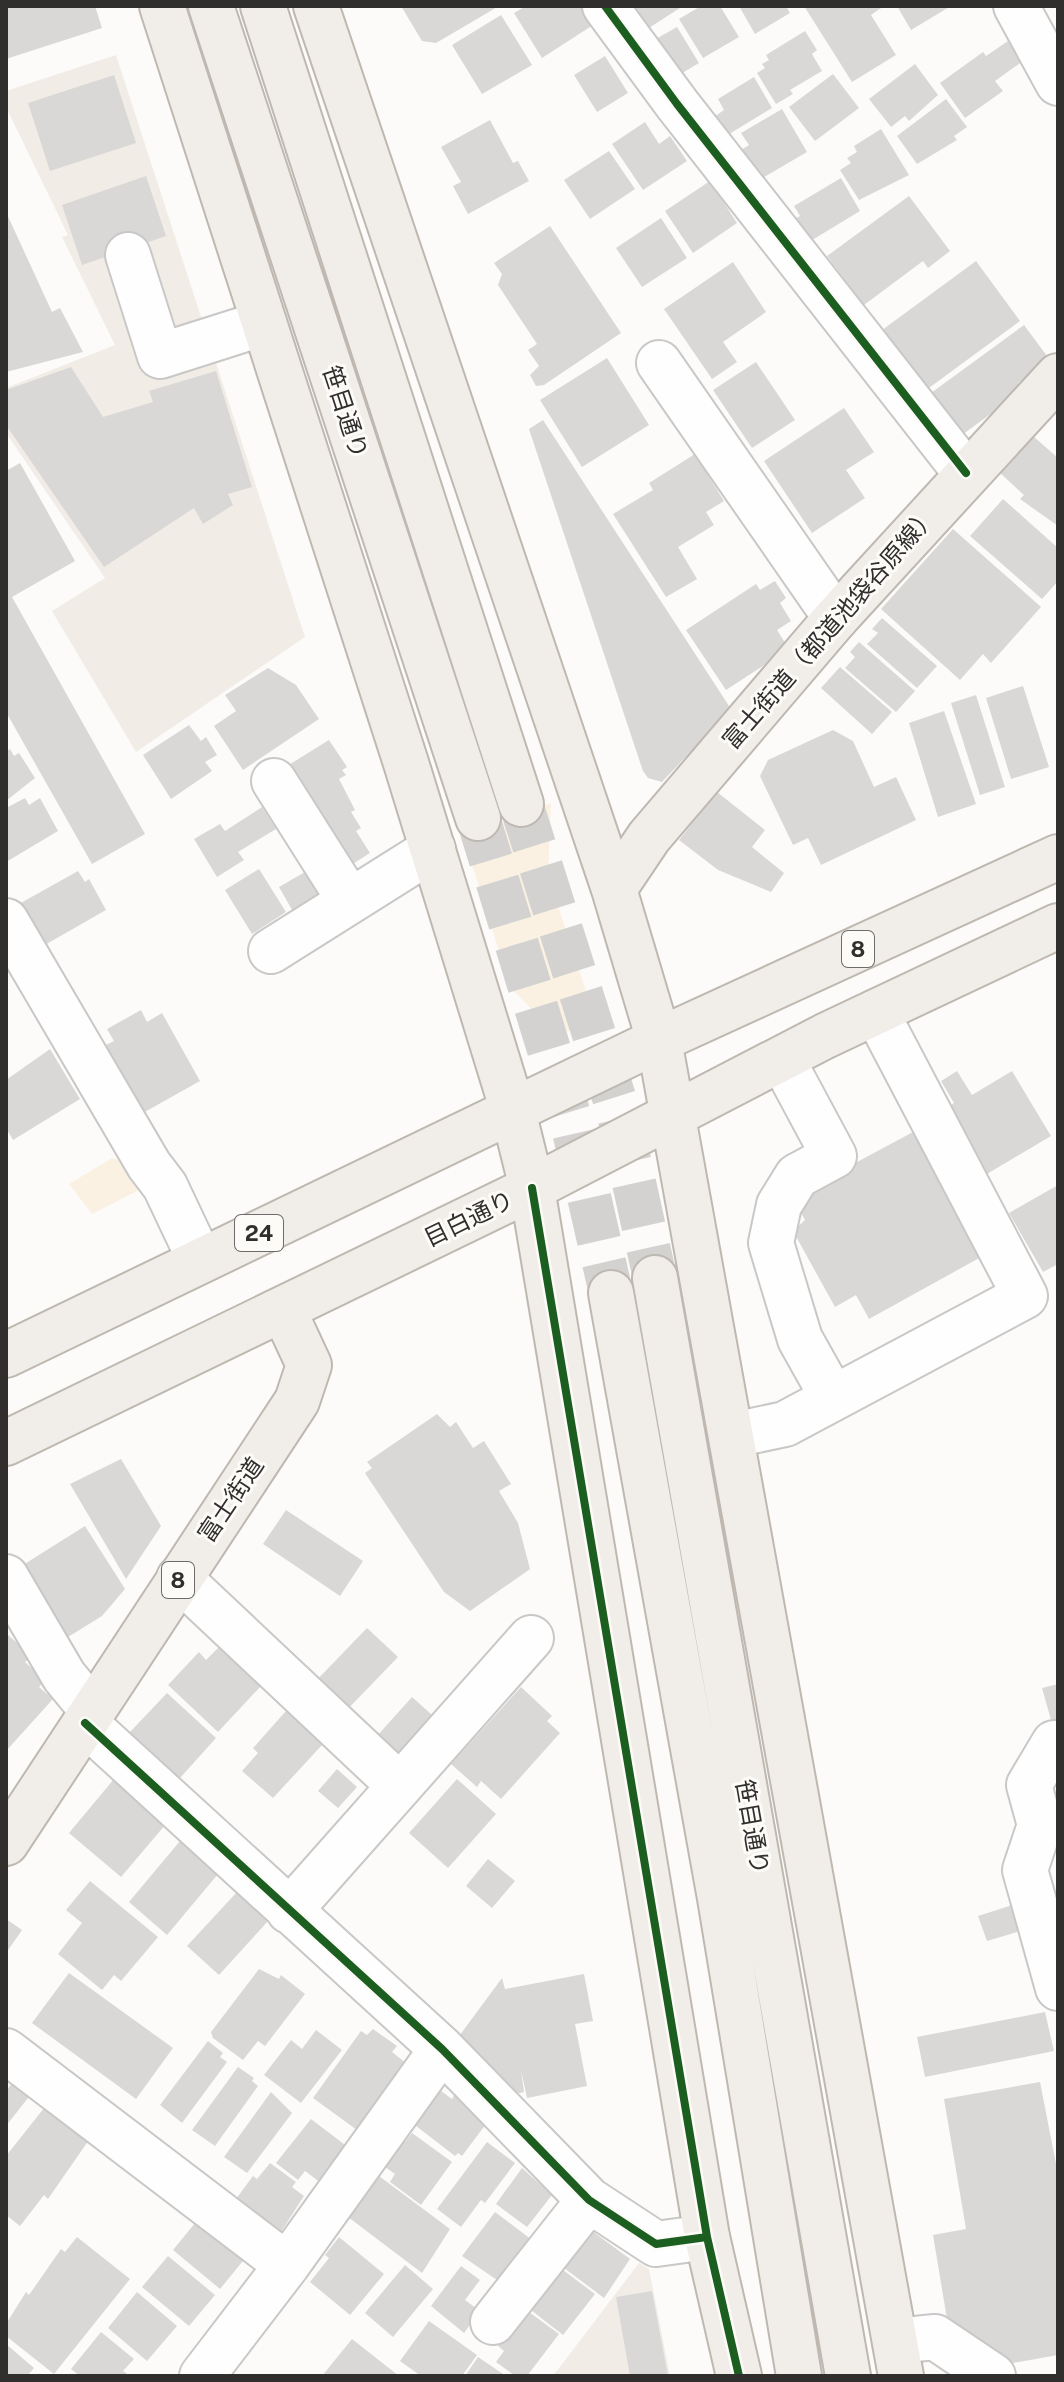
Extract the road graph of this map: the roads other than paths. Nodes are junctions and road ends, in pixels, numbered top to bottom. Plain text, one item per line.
1 (162, 6) edge
2 (211, 6) edge
3 (263, 6) edge
4 (316, 6) edge
5 (605, 6) edge
6 (1016, 6) edge
7 (1058, 83) edge
8 (128, 255) dead end
9 (264, 323) junction
10 (659, 363) dead end
11 (1058, 376) edge
12 (966, 473) junction
13 (836, 618) junction
14 (274, 781) dead end
15 (521, 804) tunnel mouth
16 (478, 818) tunnel mouth
17 (433, 849) junction
18 (1058, 857) edge
19 (614, 889) junction
20 (350, 901) junction
21 (6, 921) edge
22 (1058, 926) edge
23 (271, 951) dead end
24 (876, 1012) junction
25 (659, 1040) junction
26 (782, 1059) junction
27 (513, 1111) junction
28 (674, 1114) junction
29 (532, 1188) junction
30 (200, 1260) junction
31 (655, 1278) tunnel mouth
32 (611, 1293) tunnel mouth
33 (283, 1309) junction
34 (6, 1355) edge
35 (833, 1398) junction
36 (733, 1435) junction
37 (6, 1443) edge
38 (6, 1577) edge
39 (179, 1578) junction
40 (531, 1638) dead end
41 (88, 1716) junction
42 (1054, 1743) dead end
43 (400, 1786) junction
44 (6, 1843) edge
45 (289, 1911) junction
46 (1058, 1988) edge
47 (442, 2049) junction
48 (6, 2051) edge
49 (589, 2200) junction
50 (707, 2237) junction
51 (287, 2265) junction
52 (493, 2322) dead end
53 (898, 2359) edge
54 (202, 2376) edge
55 (739, 2376) edge
56 (799, 2376) edge
57 (848, 2376) edge
58 (993, 2376) edge

1 - 9 main road
2 - 16 main road, 笹目通り
3 - 15 main road, 笹目通り
4 - 19 main road
5 - 12 street
6 - 7 street
8 - 9 street
9 - 17 main road
10 - 13 street
11 - 12 main road, 富士街道（都道池袋谷原線）
12 - 13 main road, 富士街道（都道池袋谷原線）
13 - 19 main road, 富士街道（都道池袋谷原線）
14 - 20 street
17 - 20 street
17 - 27 main road
18 - 25 main road, 8
19 - 25 main road
20 - 23 street
21 - 30 street
22 - 24 main road, 目白通り
24 - 26 main road, 目白通り
24 - 35 street
25 - 27 main road, 8
25 - 28 main road
26 - 28 main road, 目白通り
26 - 35 street
27 - 29 main road
27 - 30 main road, 24
28 - 29 main road, 目白通り
28 - 36 main road
29 - 33 main road, 目白通り
29 - 50 main road
30 - 34 main road, 24
31 - 57 main road, 笹目通り
32 - 56 main road, 笹目通り
33 - 37 main road, 目白通り
33 - 39 main road, 富士街道 / 8
35 - 36 street
36 - 53 main road
38 - 41 street
39 - 41 main road, 富士街道 / 8
39 - 43 street
40 - 43 street
41 - 44 main road, 富士街道 / 8
41 - 45 street
42 - 46 street
43 - 45 street
45 - 47 street
47 - 49 street
47 - 51 street
48 - 51 street
49 - 50 street
49 - 52 street
50 - 55 main road
51 - 54 street
53 - 58 street

